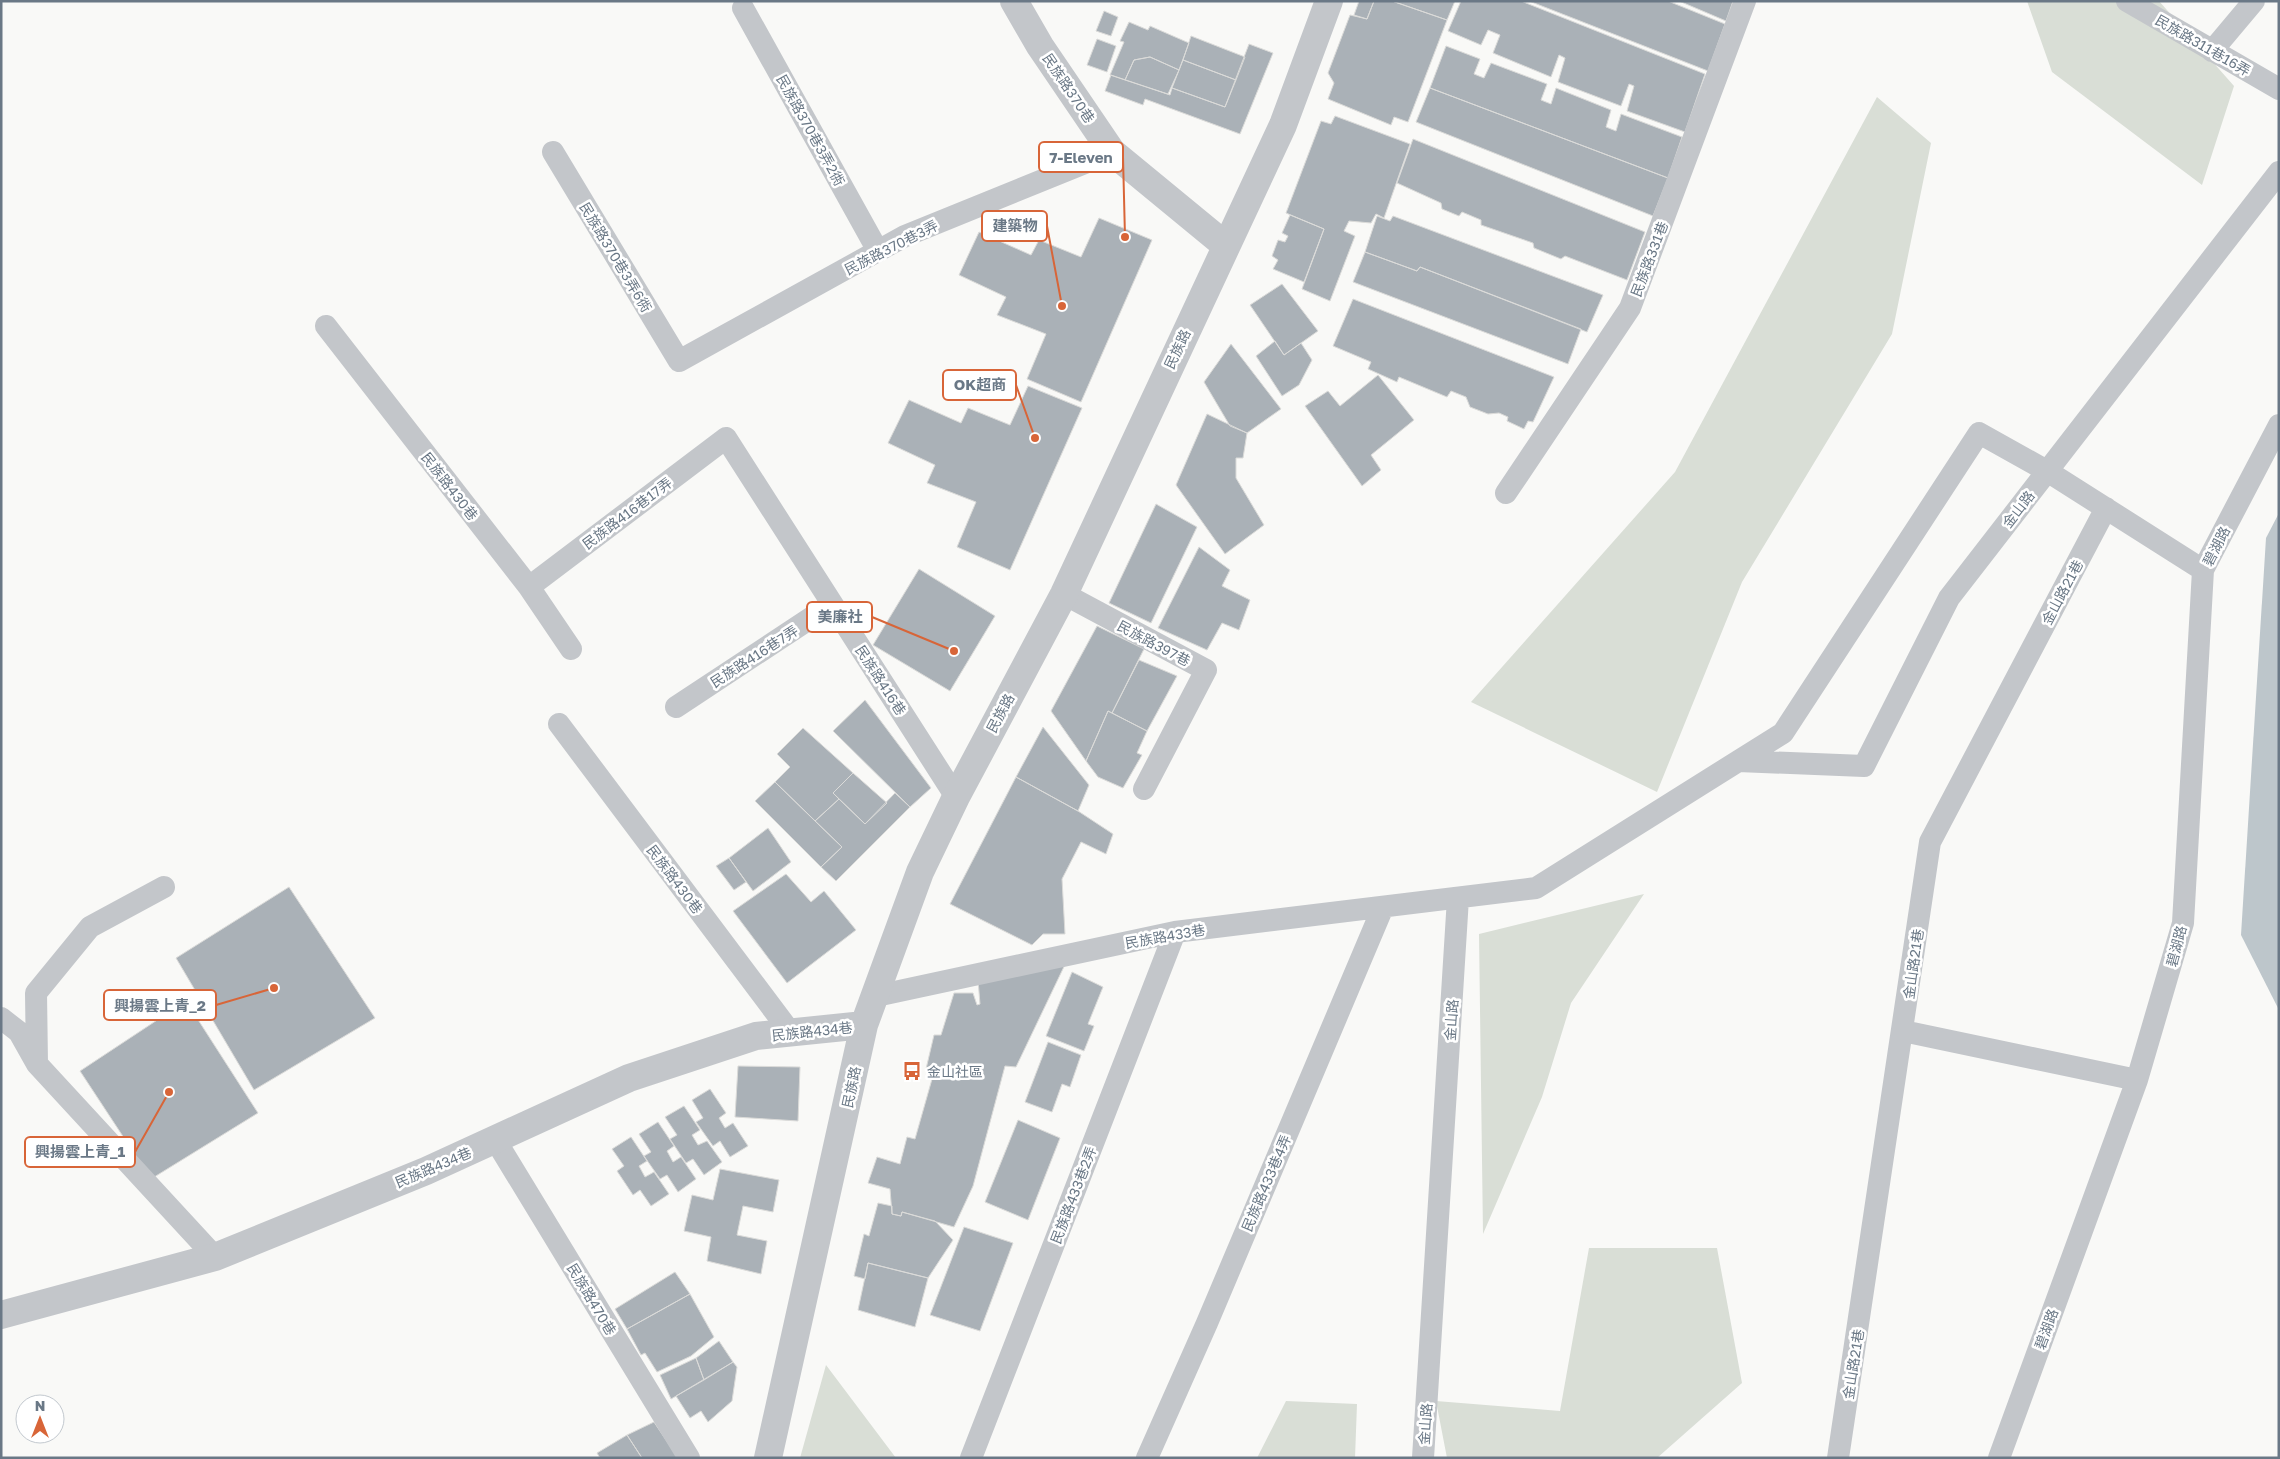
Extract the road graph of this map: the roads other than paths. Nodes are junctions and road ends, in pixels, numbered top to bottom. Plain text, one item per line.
1 (1014, 1) edge
2 (1329, 1) edge
3 (1745, 1) edge
4 (2127, 1) edge
5 (2254, 1) edge
6 (743, 8) dead end
7 (2212, 51) junction
8 (2279, 89) edge
9 (553, 152) dead end
10 (1112, 152) junction
11 (2279, 172) edge
12 (1225, 245) junction
13 (878, 251) junction
14 (326, 326) dead end
15 (679, 361) joint
16 (2279, 425) edge
17 (726, 438) joint
18 (2047, 471) junction
19 (1506, 493) dead end
20 (2106, 508) junction
21 (2203, 570) junction
22 (529, 587) junction
23 (1064, 594) junction
24 (832, 604) junction
25 (571, 649) dead end
26 (676, 708) dead end
27 (559, 724) dead end
28 (1738, 761) junction
29 (1144, 789) dead end
30 (956, 797) junction
31 (164, 886) dead end
32 (1458, 898) junction
33 (1383, 907) junction
34 (1175, 932) junction
35 (876, 996) junction
36 (1, 1018) edge
37 (864, 1026) junction
38 (1903, 1031) junction
39 (10, 1033) edge
40 (791, 1033) junction
41 (37, 1064) junction
42 (2137, 1080) junction
43 (496, 1140) junction
44 (216, 1257) junction
45 (1, 1315) edge
46 (1842, 1456) edge
47 (689, 1458) edge
48 (768, 1458) edge
49 (972, 1458) edge
50 (1147, 1458) edge
51 (1423, 1458) edge
52 (1999, 1458) edge

1 - 10 street, 民族路370巷
2 - 12 street, 民族路
3 - 19 lane, 民族路331巷
4 - 7 lane, 民族路311巷16弄
5 - 7 lane
6 - 13 lane, 民族路370巷3弄2衖
7 - 8 lane, 民族路311巷16弄
9 - 15 lane, 民族路370巷3弄6衖
10 - 12 street, 民族路370巷
10 - 13 lane, 民族路370巷3弄
11 - 18 lane, 金山路
12 - 23 street, 民族路
13 - 15 lane, 民族路370巷3弄
14 - 22 lane, 民族路430巷
16 - 21 lane, 碧湖路
17 - 22 lane, 民族路416巷17弄
17 - 24 lane, 民族路416巷
18 - 20 lane
18 - 28 lane, 金山路
18 - 28 lane
20 - 21 lane
20 - 38 lane, 金山路21巷
21 - 42 lane, 碧湖路
22 - 25 lane, 民族路430巷
23 - 29 lane, 民族路397巷
23 - 30 street, 民族路
24 - 26 lane, 民族路416巷7弄
24 - 30 lane, 民族路416巷
27 - 40 lane, 民族路430巷
28 - 32 lane
30 - 35 street, 民族路
31 - 41 lane
32 - 33 lane, 民族路433巷
32 - 51 lane, 金山路
33 - 34 lane, 民族路433巷
33 - 50 lane, 民族路433巷4弄
34 - 35 lane, 民族路433巷
34 - 49 lane, 民族路433巷2弄
35 - 37 street, 民族路
36 - 39 lane
37 - 40 street, 民族路434巷
37 - 48 street, 民族路
38 - 42 lane
38 - 46 lane, 金山路21巷
39 - 41 lane
40 - 43 street, 民族路434巷
41 - 44 lane
42 - 52 lane, 碧湖路
43 - 44 street, 民族路434巷
43 - 47 lane, 民族路470巷
44 - 45 street, 民族路434巷

